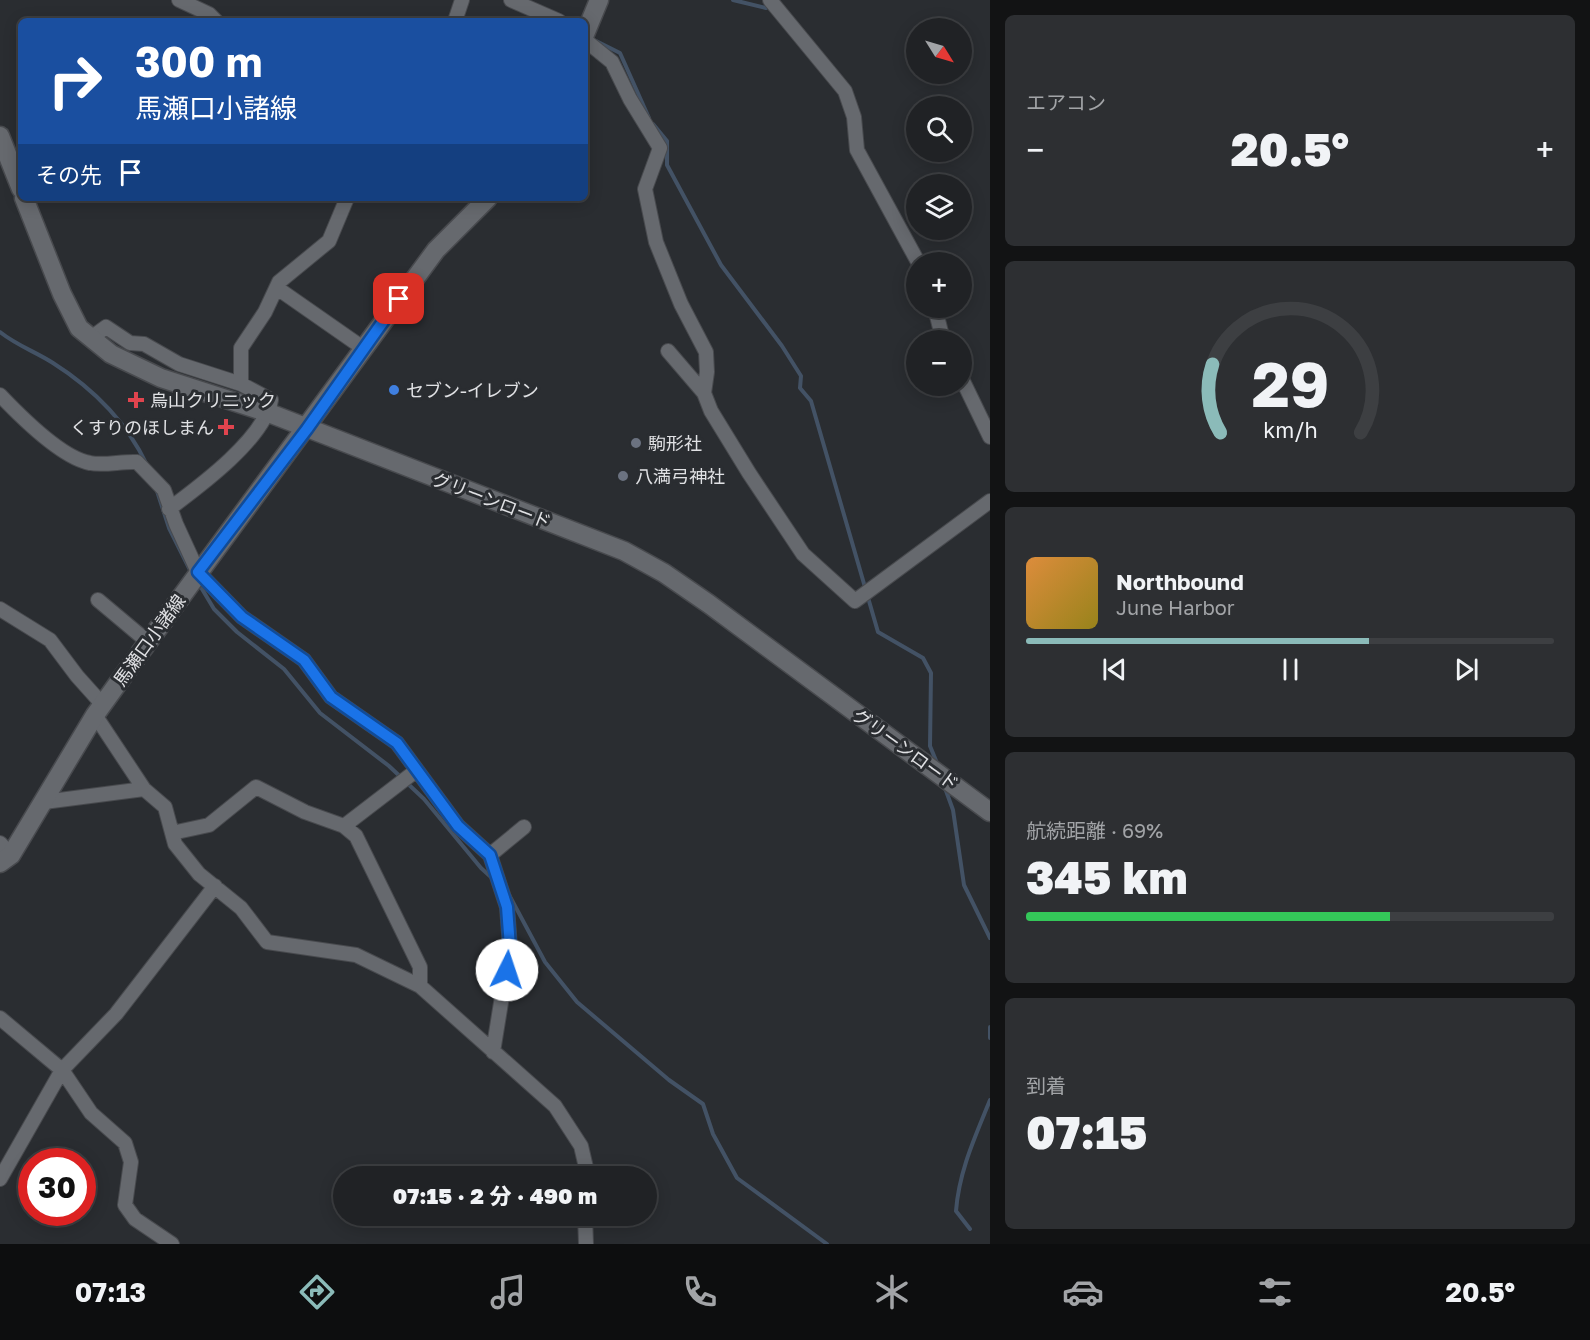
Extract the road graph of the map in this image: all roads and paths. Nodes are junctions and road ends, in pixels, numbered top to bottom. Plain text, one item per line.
1 (179, 0) edge
2 (462, 0) edge
3 (511, 0) edge
4 (599, 0) edge
5 (770, 0) edge
6 (213, 18) edge
7 (456, 18) edge
8 (552, 18) edge
9 (588, 27) edge
10 (588, 37) edge
11 (0, 136) edge
12 (18, 181) edge
13 (25, 201) edge
14 (346, 201) edge
15 (485, 201) edge
16 (913, 252) edge
17 (277, 288) junction
18 (91, 338) junction
19 (363, 348) junction
20 (668, 351) dead end
21 (241, 384) junction
22 (704, 393) junction
23 (972, 394) edge
24 (0, 395) edge
25 (269, 413) junction
26 (986, 415) edge
27 (307, 429) junction
28 (990, 437) edge
29 (990, 501) edge
30 (169, 509) junction
31 (198, 572) junction
32 (98, 600) dead end
33 (0, 609) edge
34 (148, 642) junction
35 (99, 710) junction
36 (417, 770) junction
37 (144, 789) junction
38 (44, 802) junction
39 (990, 812) edge
40 (344, 826) junction
41 (524, 828) dead end
42 (172, 833) junction
43 (4, 854) edge
44 (490, 855) junction
45 (215, 886) junction
46 (420, 986) junction
47 (0, 1018) edge
48 (493, 1052) junction
49 (62, 1070) junction
50 (586, 1166) edge
51 (0, 1179) edge
52 (585, 1226) edge
53 (172, 1244) edge
54 (586, 1244) edge

1 - 6 street
2 - 7 street
3 - 8 street
4 - 9 street
5 - 16 street
10 - 22 street
11 - 12 street
13 - 18 street, グリーンロード
14 - 17 street
15 - 19 street, 馬瀬口小諸線
17 - 19 street
17 - 21 street
18 - 21 street
18 - 25 street, グリーンロード
19 - 27 street, 馬瀬口小諸線
20 - 22 street
21 - 25 street
22 - 29 street
23 - 26 street
24 - 30 street
25 - 27 street, グリーンロード
25 - 30 street
26 - 28 street
27 - 31 street, 馬瀬口小諸線
27 - 39 street, グリーンロード
30 - 31 street
31 - 34 street, 馬瀬口小諸線
31 - 36 street
32 - 34 street
33 - 35 street
34 - 35 street, 馬瀬口小諸線
35 - 37 street
35 - 38 street, 馬瀬口小諸線
36 - 40 street
36 - 44 street
37 - 38 street
37 - 42 street
38 - 43 street, 馬瀬口小諸線
40 - 42 street
40 - 46 street
41 - 44 street
42 - 45 street
44 - 48 street
45 - 46 street
45 - 49 street
46 - 48 street
47 - 49 street
48 - 50 street
49 - 51 street
49 - 53 street
52 - 54 street

